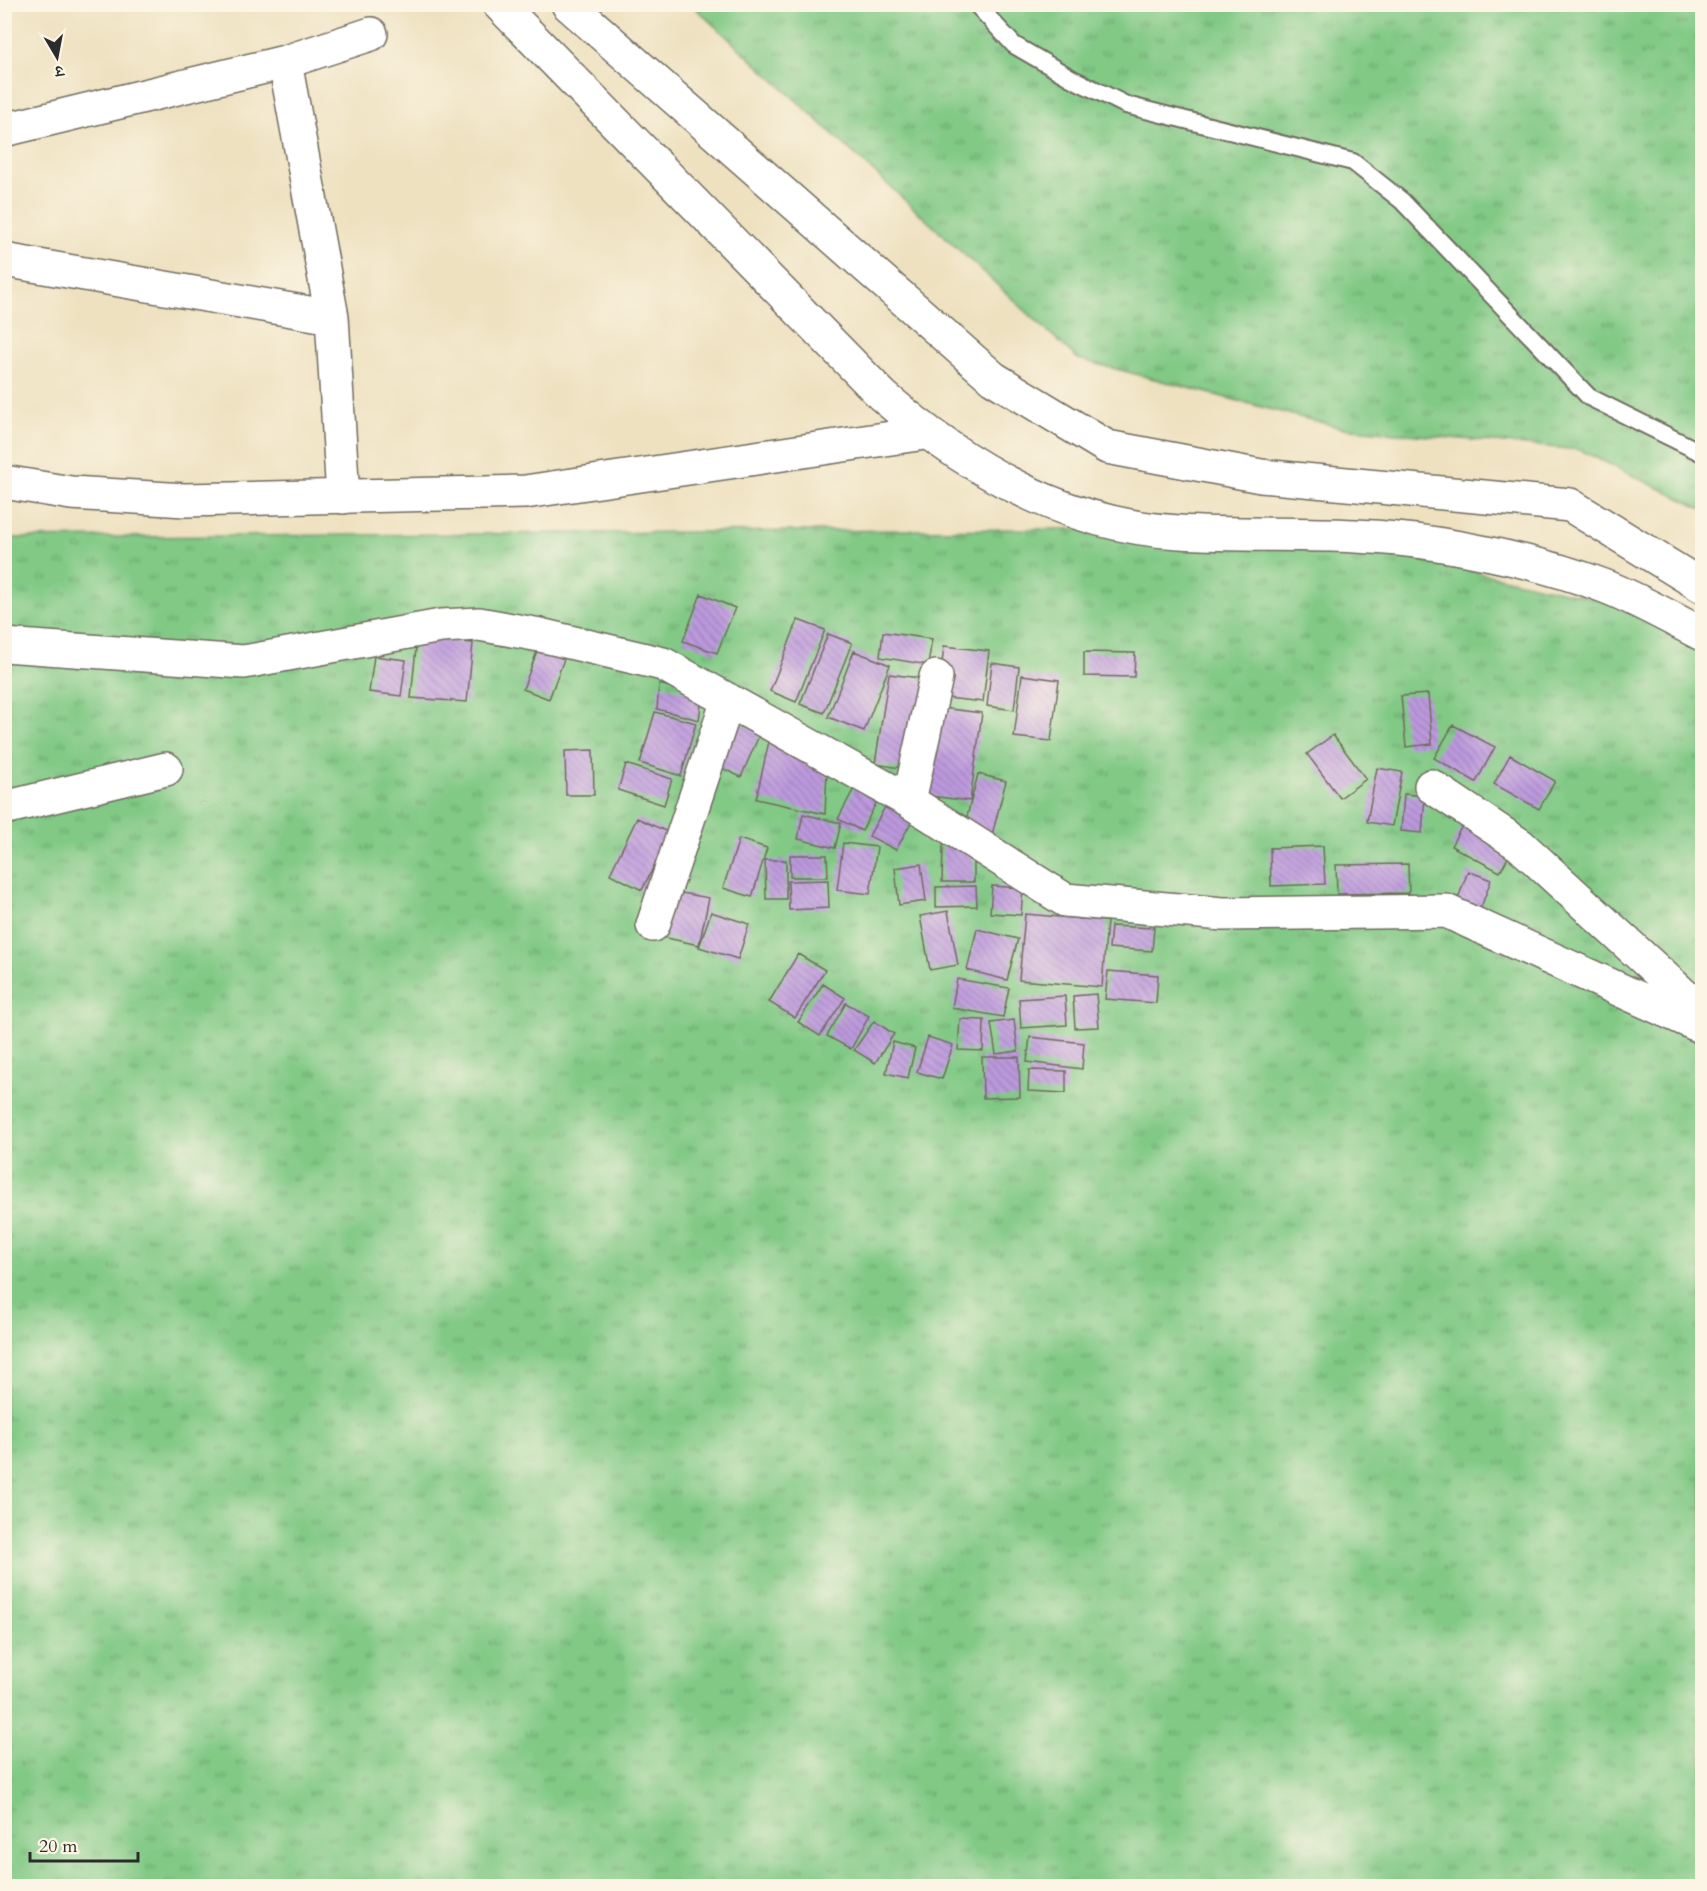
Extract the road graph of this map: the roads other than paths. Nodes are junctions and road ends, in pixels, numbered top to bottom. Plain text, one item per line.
1 (499, 4) edge
2 (568, 4) edge
3 (976, 4) edge
4 (371, 34) dead end
5 (285, 62) junction
6 (4, 130) edge
7 (4, 260) edge
8 (332, 317) junction
9 (925, 433) junction
10 (1702, 453) edge
11 (4, 482) edge
12 (343, 496) junction
13 (1702, 586) edge
14 (1702, 634) edge
15 (4, 645) edge
16 (936, 677) dead end
17 (728, 700) junction
18 (166, 769) dead end
19 (1431, 786) dead end
20 (909, 801) junction
21 (4, 808) edge
22 (653, 925) dead end
23 (1702, 1012) edge
24 (1702, 1027) edge

1 - 9 street
2 - 13 street
3 - 10 lane
4 - 5 street
5 - 6 street
5 - 8 street
7 - 8 street
8 - 12 street
9 - 12 street
9 - 14 street
11 - 12 street
15 - 17 street
16 - 20 street
17 - 20 street
17 - 22 street
18 - 21 street
19 - 23 street
20 - 24 street

